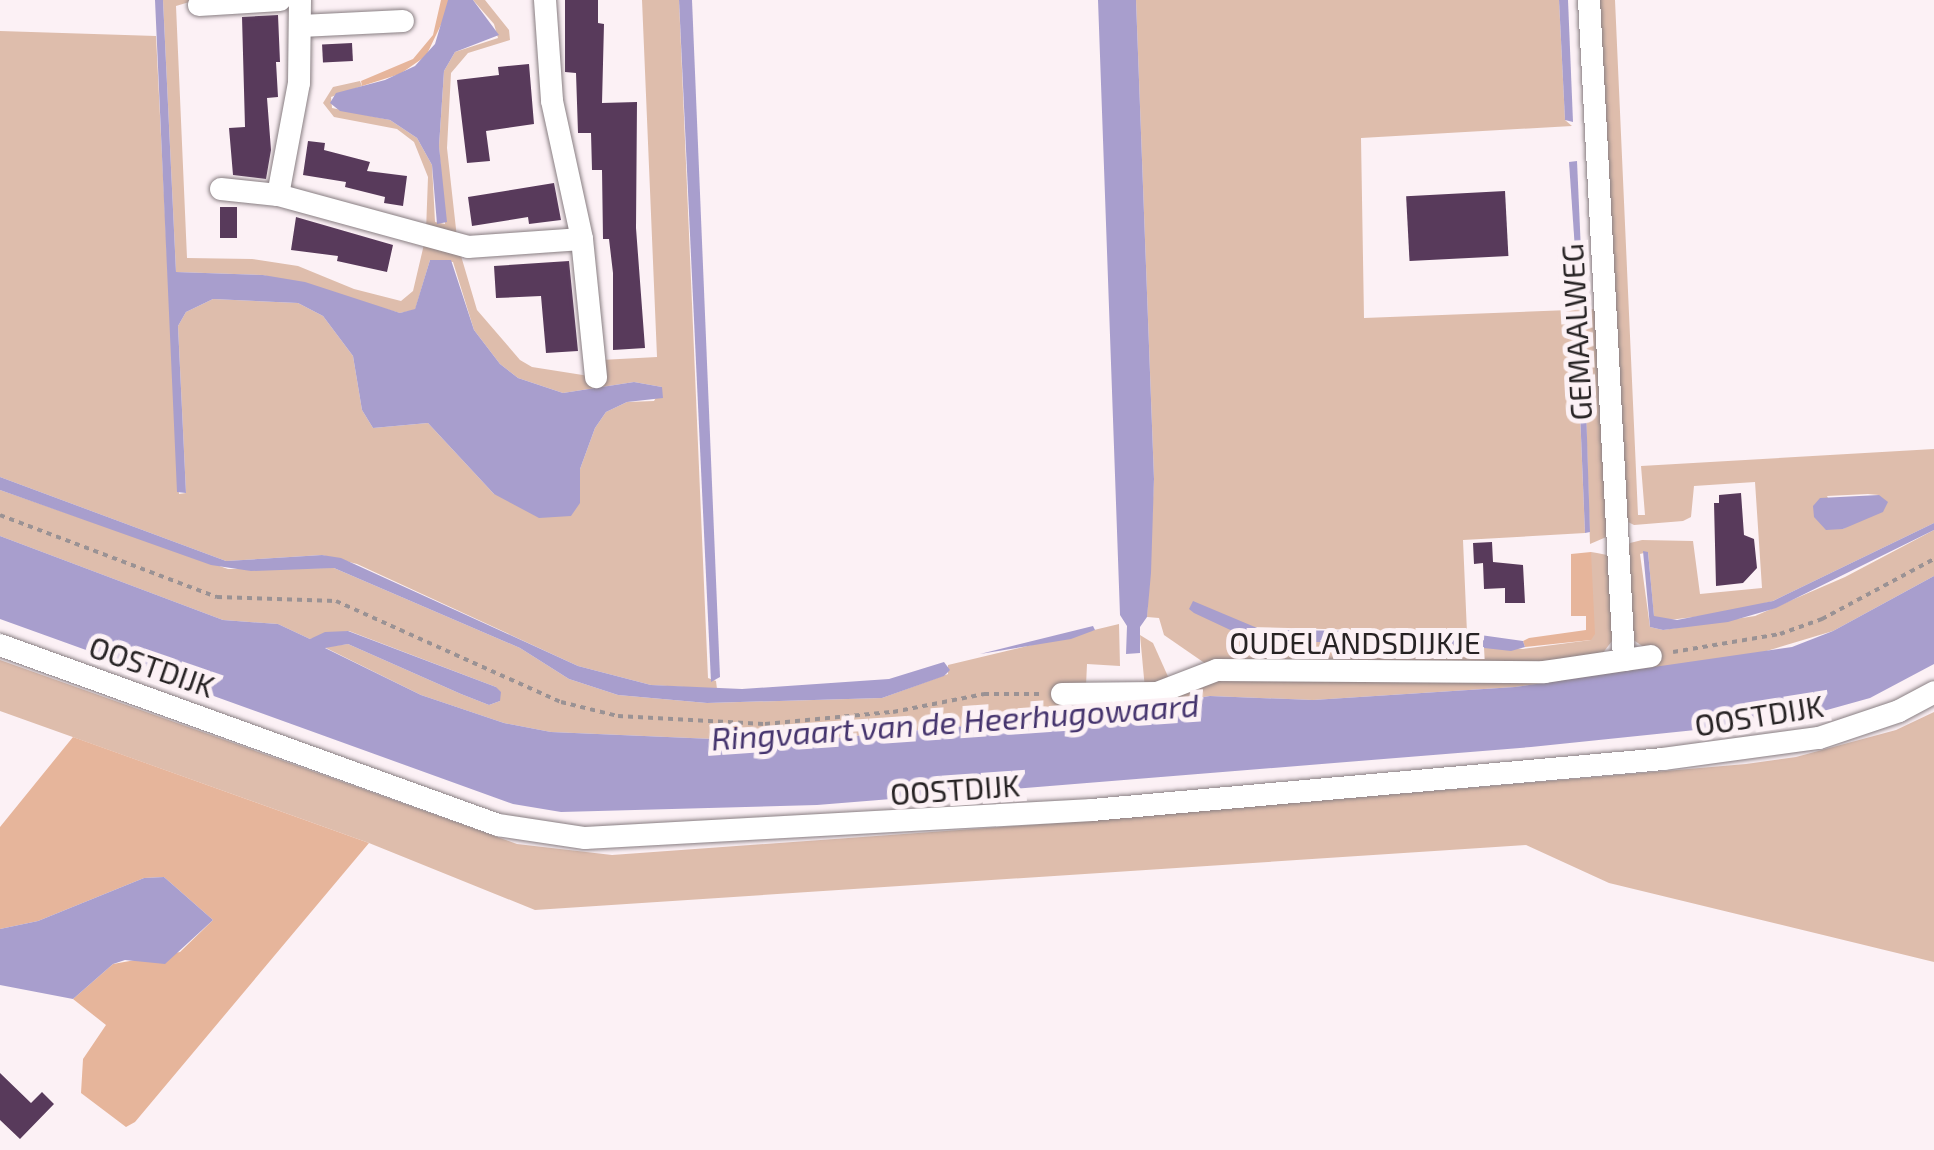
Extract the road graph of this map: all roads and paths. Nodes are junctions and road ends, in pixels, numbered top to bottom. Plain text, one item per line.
1 (280, 0) edge
2 (300, 0) edge
3 (545, 0) edge
4 (1589, 0) edge
5 (199, 5) dead end
6 (403, 21) dead end
7 (301, 26) junction
8 (221, 190) dead end
9 (278, 195) junction
10 (582, 239) junction
11 (596, 377) dead end
12 (0, 515) edge
13 (1934, 559) edge
14 (0, 645) edge
15 (1651, 656) joint
16 (1624, 660) junction
17 (1934, 692) edge
18 (1062, 694) joint

1 - 5 street
2 - 7 street
3 - 10 street
4 - 16 street, GEMAALWEG
6 - 7 street
7 - 9 street
8 - 9 street
9 - 10 street
10 - 11 street
12 - 18 path
13 - 15 path
14 - 17 street, OOSTDIJK
15 - 16 street, OUDELANDSDIJKJE
16 - 18 street, OUDELANDSDIJKJE

